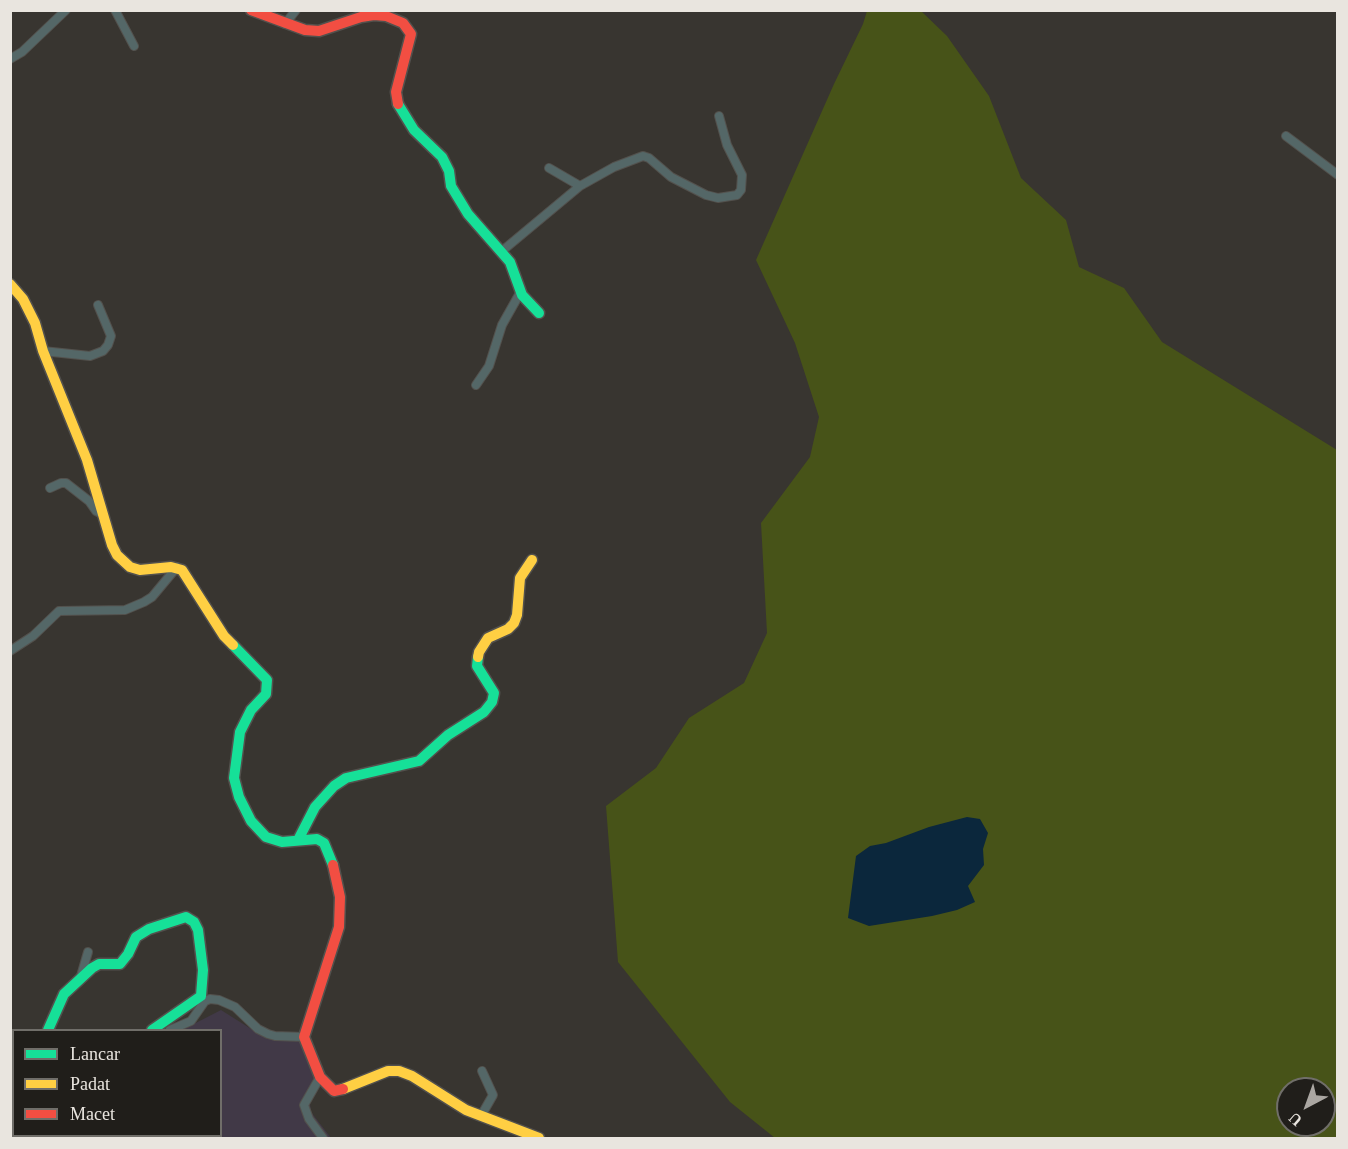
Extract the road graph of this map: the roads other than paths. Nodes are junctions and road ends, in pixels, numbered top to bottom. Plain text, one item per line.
1 (66, 10) edge
2 (115, 10) edge
3 (251, 10) edge
4 (296, 10) edge
5 (285, 24) junction
6 (134, 46) dead end
7 (10, 59) edge
8 (719, 116) dead end
9 (1286, 136) dead end
10 (549, 168) dead end
11 (1338, 175) edge
12 (580, 186) junction
13 (502, 251) junction
14 (10, 284) edge
15 (520, 293) junction
16 (98, 305) dead end
17 (539, 314) dead end
18 (43, 351) junction
19 (476, 385) dead end
20 (50, 488) dead end
21 (102, 514) junction
22 (532, 560) dead end
23 (177, 567) junction
24 (10, 651) edge
25 (298, 840) junction
26 (88, 952) dead end
27 (81, 978) junction
28 (203, 998) junction
29 (48, 1029) edge
30 (154, 1029) edge
31 (173, 1029) edge
32 (304, 1037) junction
33 (482, 1071) dead end
34 (320, 1077) junction
35 (481, 1116) junction
36 (323, 1138) edge
37 (539, 1138) edge

1 - 7 street
2 - 6 street
3 - 5 street
4 - 5 street
5 - 13 street
8 - 12 street
9 - 11 street
10 - 12 street
12 - 13 street
13 - 15 street
14 - 18 street
15 - 17 street
15 - 19 street
16 - 18 street
18 - 21 street
20 - 21 street
21 - 23 street
22 - 25 street
23 - 24 street
23 - 25 street
25 - 32 street
26 - 27 street
27 - 28 street
27 - 29 street
28 - 30 street
28 - 31 street
28 - 32 street
32 - 34 street
33 - 35 street
34 - 35 street
34 - 36 street
35 - 37 street

